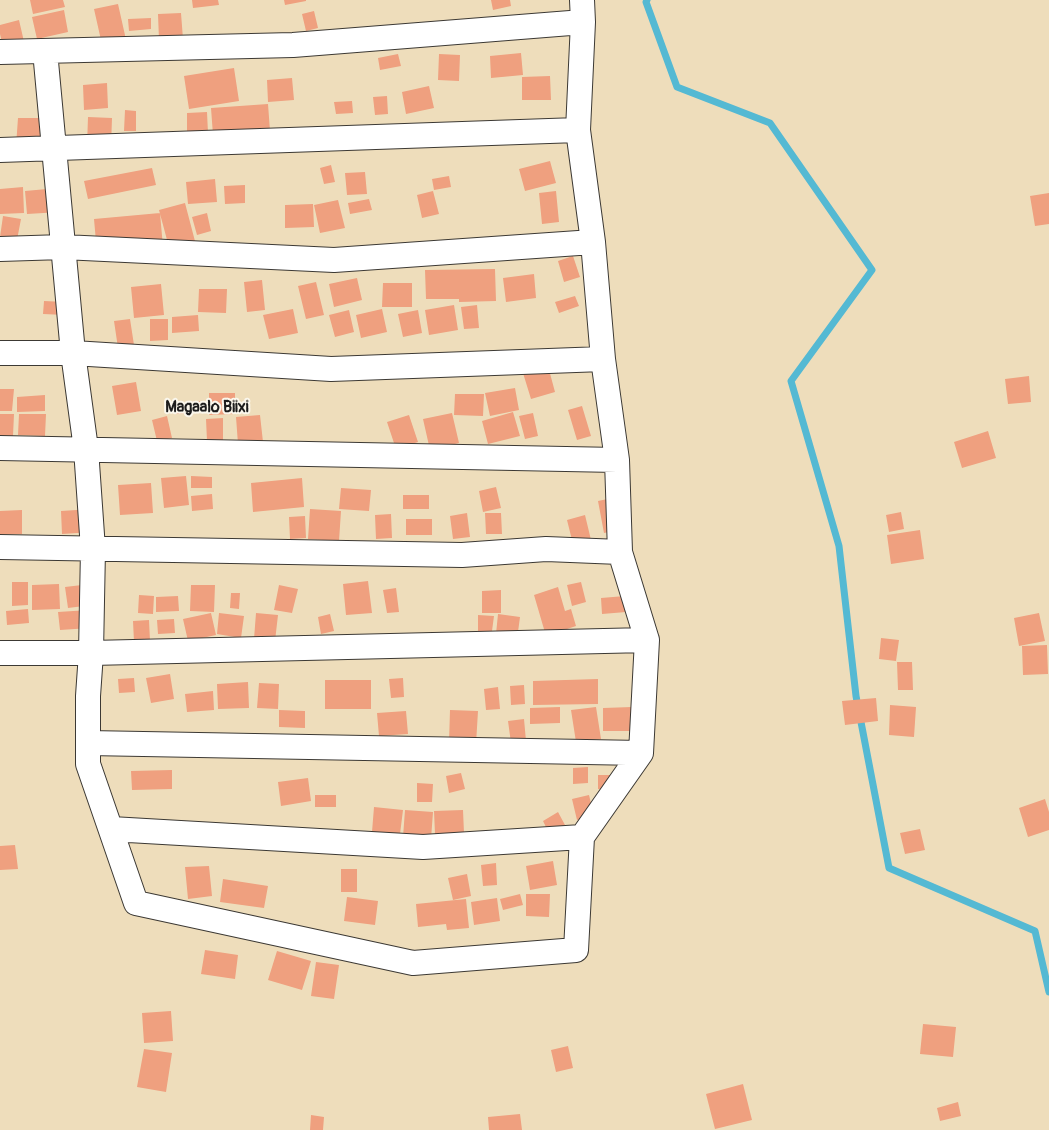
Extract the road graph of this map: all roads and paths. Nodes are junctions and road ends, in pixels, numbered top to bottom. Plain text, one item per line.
1 (582, 11) edge
2 (45, 51) junction
3 (0, 52) edge
4 (578, 130) junction
5 (54, 148) junction
6 (0, 150) edge
7 (593, 242) junction
8 (63, 248) junction
9 (0, 249) edge
10 (0, 353) edge
11 (73, 354) junction
12 (603, 359) junction
13 (0, 448) edge
14 (86, 449) junction
15 (617, 460) junction
16 (0, 547) edge
17 (93, 549) junction
18 (620, 552) junction
19 (647, 640) junction
20 (91, 652) junction
21 (0, 653) edge
22 (88, 743) junction
23 (641, 753) junction
24 (111, 829) junction
25 (582, 837) junction

1 - 2 street
1 - 4 street
2 - 3 street
2 - 5 street
4 - 5 street
4 - 7 street
5 - 6 street
5 - 8 street
7 - 8 street
7 - 12 street
8 - 9 street
8 - 11 street
10 - 11 street
11 - 12 street
11 - 14 street
12 - 15 street
13 - 14 street
14 - 15 street
14 - 17 street
15 - 18 street
16 - 17 street
17 - 18 street
17 - 20 street
18 - 19 street
19 - 20 street
19 - 23 street
20 - 21 street
20 - 22 street
22 - 23 street
22 - 24 street
23 - 25 street
24 - 25 street
24 - 25 street

